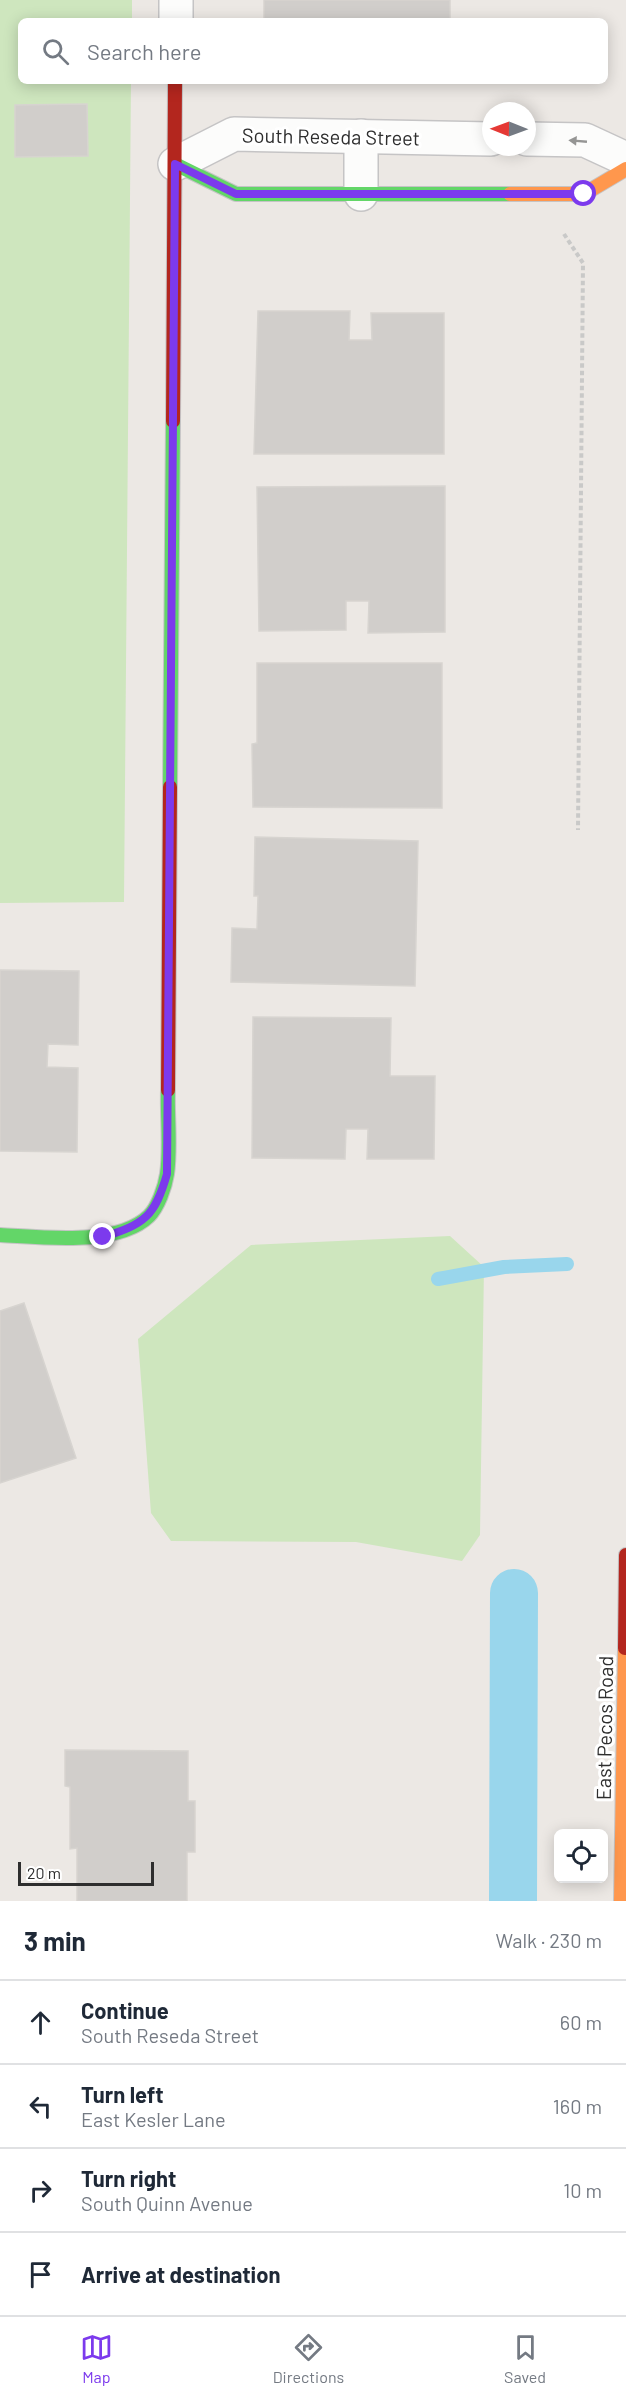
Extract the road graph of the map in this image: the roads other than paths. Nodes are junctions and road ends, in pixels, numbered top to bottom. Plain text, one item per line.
1 (176, 0) edge
2 (176, 18) edge
3 (175, 84) edge
4 (361, 136) junction
5 (482, 139) edge
6 (536, 139) edge
7 (626, 159) edge
8 (175, 164) junction
9 (626, 169) edge
10 (361, 194) junction
11 (0, 1235) edge
12 (626, 1555) edge
13 (621, 1901) edge

1 - 2 street
3 - 8 street
4 - 5 street, South Reseda Street
4 - 8 street, South Reseda Street
4 - 10 street
7 -> 6 street
8 - 10 street
8 - 11 street
9 - 10 street
12 - 13 street, East Pecos Road

